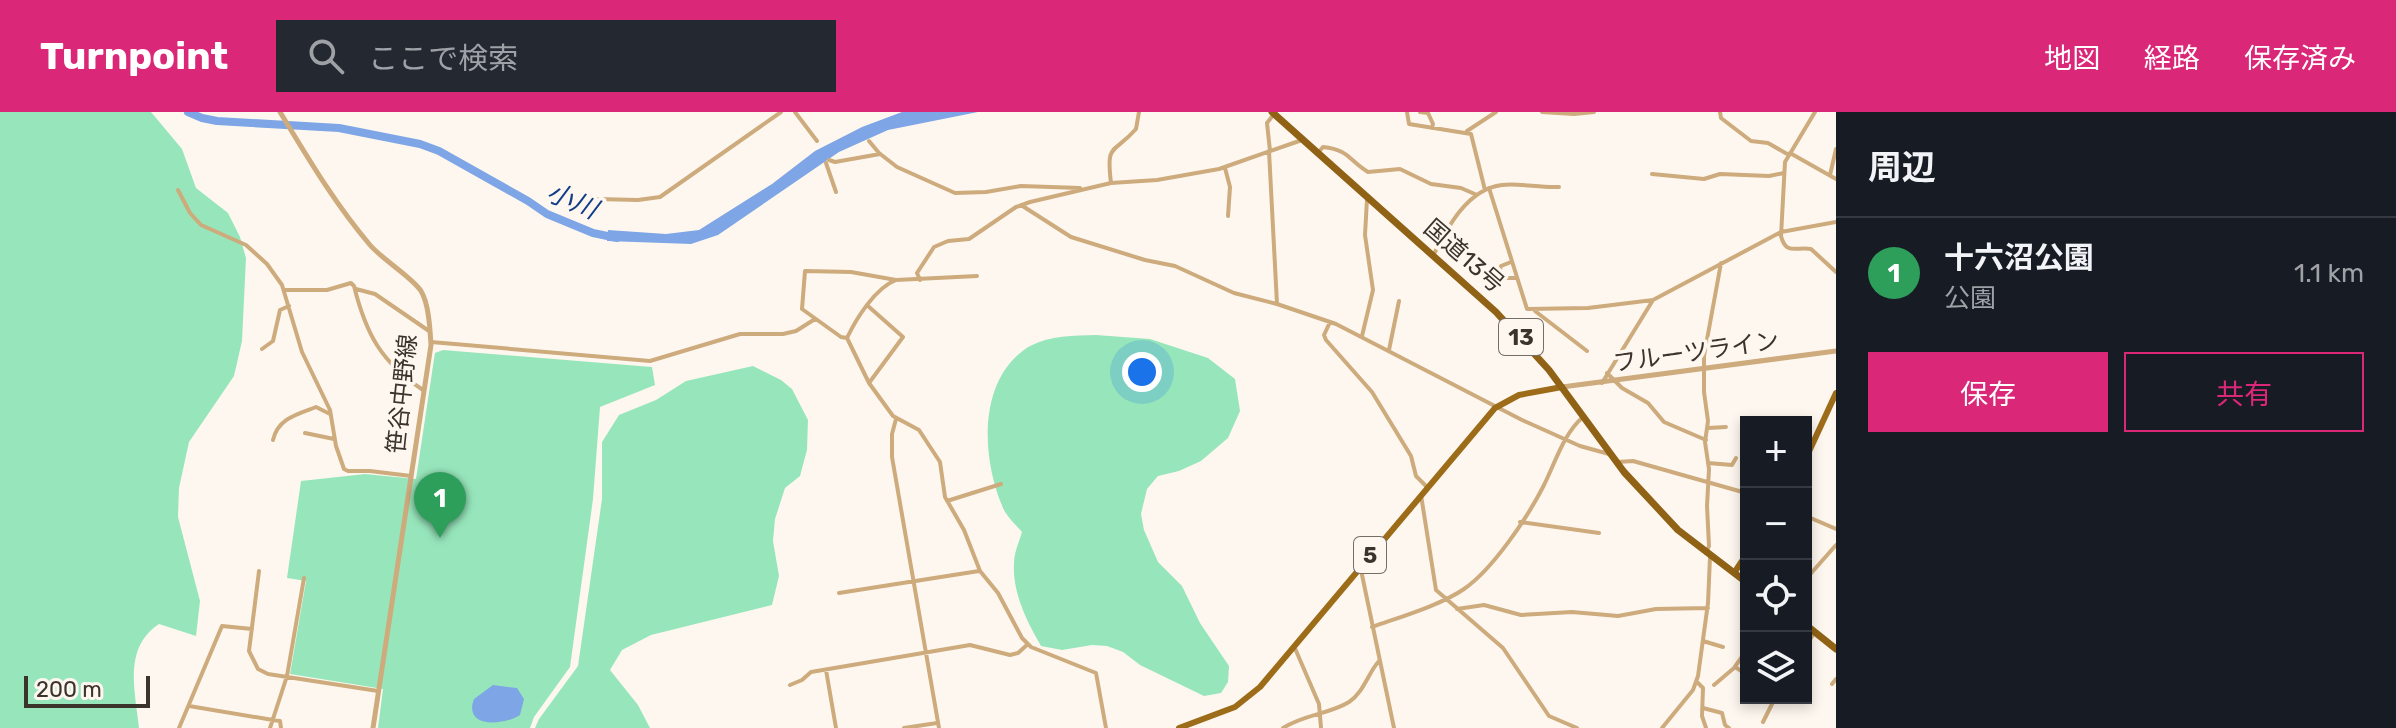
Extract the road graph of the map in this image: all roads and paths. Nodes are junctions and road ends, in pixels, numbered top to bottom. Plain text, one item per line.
1 (781, 112) edge
2 (795, 112) edge
3 (1139, 112) edge
4 (1407, 112) edge
5 (1420, 112) edge
6 (1496, 112) edge
7 (1542, 112) edge
8 (1594, 112) edge
9 (1720, 112) edge
10 (1815, 112) edge
11 (280, 113) edge
12 (1273, 113) edge
13 (1432, 128) junction
14 (1467, 131) junction
15 (1302, 140) junction
16 (817, 141) dead end
17 (869, 141) dead end
18 (1836, 149) edge
19 (1270, 151) junction
20 (880, 154) junction
21 (1317, 154) junction
22 (1789, 154) junction
23 (1225, 168) junction
24 (1784, 173) junction
25 (1652, 174) dead end
26 (1830, 175) junction
27 (1836, 179) edge
28 (1111, 183) junction
29 (1559, 187) dead end
30 (1082, 189) junction
31 (1487, 189) junction
32 (178, 190) dead end
33 (836, 192) dead end
34 (1477, 195) junction
35 (1367, 199) junction
36 (1021, 205) junction
37 (586, 209) dead end
38 (1228, 216) dead end
39 (1836, 222) edge
40 (1781, 232) junction
41 (1433, 256) junction
42 (1511, 262) junction
43 (1721, 263) junction
44 (1836, 272) edge
45 (977, 276) dead end
46 (1516, 278) junction
47 (896, 280) junction
48 (920, 280) junction
49 (355, 289) junction
50 (285, 290) junction
51 (1653, 300) junction
52 (1399, 301) dead end
53 (1277, 304) junction
54 (289, 306) junction
55 (868, 306) junction
56 (1533, 309) junction
57 (815, 319) junction
58 (1330, 322) junction
59 (429, 331) junction
60 (1362, 336) junction
61 (847, 338) junction
62 (431, 342) junction
63 (262, 349) dead end
64 (1389, 350) junction
65 (1587, 351) dead end
66 (1836, 351) edge
67 (1704, 369) junction
68 (1607, 373) junction
69 (1616, 381) junction
70 (869, 383) junction
71 (1601, 383) junction
72 (1562, 387) junction
73 (423, 390) junction
74 (1836, 393) edge
75 (1497, 406) junction
76 (331, 415) junction
77 (1583, 417) junction
78 (896, 419) junction
79 (1726, 427) dead end
80 (1708, 428) junction
81 (305, 433) dead end
82 (334, 439) junction
83 (273, 440) dead end
84 (1566, 440) junction
85 (1706, 440) junction
86 (1812, 445) edge
87 (1611, 454) junction
88 (1736, 458) dead end
89 (1617, 462) junction
90 (1708, 463) junction
91 (411, 476) junction
92 (1708, 482) junction
93 (1001, 484) dead end
94 (1427, 487) junction
95 (1740, 491) edge
96 (1421, 494) junction
97 (947, 501) junction
98 (1812, 519) edge
99 (1520, 522) junction
100 (1836, 529) edge
101 (1599, 533) dead end
102 (1836, 545) edge
103 (1708, 555) junction
104 (1743, 560) edge
105 (1360, 567) junction
106 (259, 571) dead end
107 (980, 571) junction
108 (1812, 572) edge
109 (1734, 573) junction
110 (304, 578) dead end
111 (1740, 578) edge
112 (914, 582) junction
113 (839, 593) dead end
114 (1445, 599) junction
115 (1708, 608) junction
116 (1457, 609) junction
117 (1372, 627) junction
118 (252, 629) junction
119 (1812, 629) edge
120 (1815, 631) junction
121 (1812, 636) edge
122 (1703, 641) junction
123 (1028, 644) junction
124 (1294, 646) junction
125 (1723, 647) dead end
126 (1836, 649) edge
127 (926, 652) junction
128 (1740, 660) edge
129 (1379, 661) junction
130 (1735, 667) junction
131 (826, 670) junction
132 (1740, 670) edge
133 (287, 676) junction
134 (1836, 679) edge
135 (1697, 682) junction
136 (1832, 684) dead end
137 (790, 685) dead end
138 (1714, 685) dead end
139 (378, 691) junction
140 (1772, 704) edge
141 (189, 706) junction
142 (1703, 708) junction
143 (1320, 712) junction
144 (273, 720) junction
145 (1763, 722) dead end
146 (938, 725) edge
147 (179, 728) edge
148 (270, 728) edge
149 (281, 728) edge
150 (373, 728) edge
151 (836, 728) edge
152 (904, 728) edge
153 (1106, 728) edge
154 (1179, 728) edge
155 (1283, 728) edge
156 (1321, 728) edge
157 (1394, 728) edge
158 (1577, 728) edge
159 (1662, 728) edge
160 (1706, 728) edge
161 (1729, 728) edge

1 - 37 street
2 - 16 street
3 - 28 street
4 - 13 street
5 - 13 street
6 - 14 street
7 - 8 street
9 - 22 street
10 - 22 street
11 - 59 street, 笹谷中野線
12 - 15 highway, 国道13号 / 13
12 - 19 street
13 - 14 street
14 - 31 street
15 - 19 street
15 - 21 highway, 国道13号 / 13
17 - 20 street
18 - 26 street
19 - 23 street
19 - 53 street
20 - 30 street
20 - 33 street
21 - 34 street
21 - 35 highway, 国道13号 / 13
22 - 24 street
22 - 26 street
23 - 28 street
23 - 38 street
24 - 25 street
24 - 40 street
26 - 27 street
28 - 30 street
29 - 31 street
30 - 36 street
31 - 34 street
31 - 42 street
32 - 50 street
34 - 41 street
35 - 41 highway, 国道13号 / 13
35 - 60 street
36 - 48 street
36 - 53 street
39 - 40 street
40 - 43 street
40 - 44 street
41 - 72 highway, 国道13号 / 13
42 - 46 street
42 - 46 street
43 - 51 street
43 - 67 street
45 - 48 street
46 - 56 street
47 - 48 street
47 - 55 street
47 - 57 street
49 - 50 street
49 - 59 street
49 - 73 street
50 - 54 street
51 - 56 street
51 - 68 street
52 - 64 street
53 - 58 street
54 - 63 street
54 - 76 street
55 - 61 street
55 - 70 street
56 - 65 street
57 - 61 street
57 - 62 street
58 - 60 street
58 - 94 street
59 - 62 street, 笹谷中野線
60 - 64 street
61 - 70 street
62 - 73 street, 笹谷中野線
64 - 75 street
66 - 67 street, フルーツライン
67 - 69 street, フルーツライン
67 - 80 street
68 - 69 street
68 - 71 street
69 - 71 street, フルーツライン
69 - 85 street
70 - 78 street
71 - 72 street, フルーツライン
72 - 75 main road, 5
72 - 77 highway, 国道13号 / 13
73 - 91 street, 笹谷中野線
74 - 86 main road
75 - 84 street
75 - 94 main road, 5
76 - 82 street
76 - 83 street
77 - 84 street
77 - 87 highway, 国道13号 / 13
78 - 97 street
78 - 112 street
79 - 80 street
80 - 85 street
81 - 82 street
82 - 91 street
84 - 87 street
84 - 99 street
85 - 90 street
87 - 89 highway, 国道13号 / 13
88 - 90 street
89 - 92 street
89 - 103 highway, 国道13号 / 13
90 - 92 street
91 - 139 street, 笹谷中野線
92 - 95 street
92 - 103 street
93 - 97 street
94 - 96 main road, 5
96 - 105 main road, 5
96 - 114 street
97 - 107 street
98 - 100 street
99 - 101 street
99 - 114 street
102 - 108 street
103 - 109 highway, 国道13号 / 13
103 - 115 street
104 - 109 main road
105 - 117 street
105 - 124 main road, 5
106 - 118 street
107 - 112 street
107 - 123 street
109 - 111 highway, 国道13号 / 13
110 - 133 street
112 - 113 street
112 - 127 street
114 - 116 street
114 - 117 street
115 - 116 street
115 - 122 street
116 - 158 street
117 - 129 street
118 - 133 street
118 - 141 street
119 - 120 highway
120 - 121 street
120 - 126 highway
122 - 125 street
122 - 135 street
123 - 127 street
123 - 153 street
124 - 143 street
124 - 154 main road, 5
127 - 131 street
127 - 146 street
128 - 130 street
129 - 143 street
129 - 157 street
130 - 132 street
130 - 138 street
131 - 137 street
131 - 151 street
133 - 139 street
133 - 144 street
134 - 136 street
135 - 142 street
135 - 159 street
139 - 150 street, 笹谷中野線
140 - 145 street
141 - 144 street
141 - 147 street
142 - 160 street
142 - 161 street
143 - 155 street
143 - 156 street
144 - 148 street
144 - 149 street
146 - 152 street

